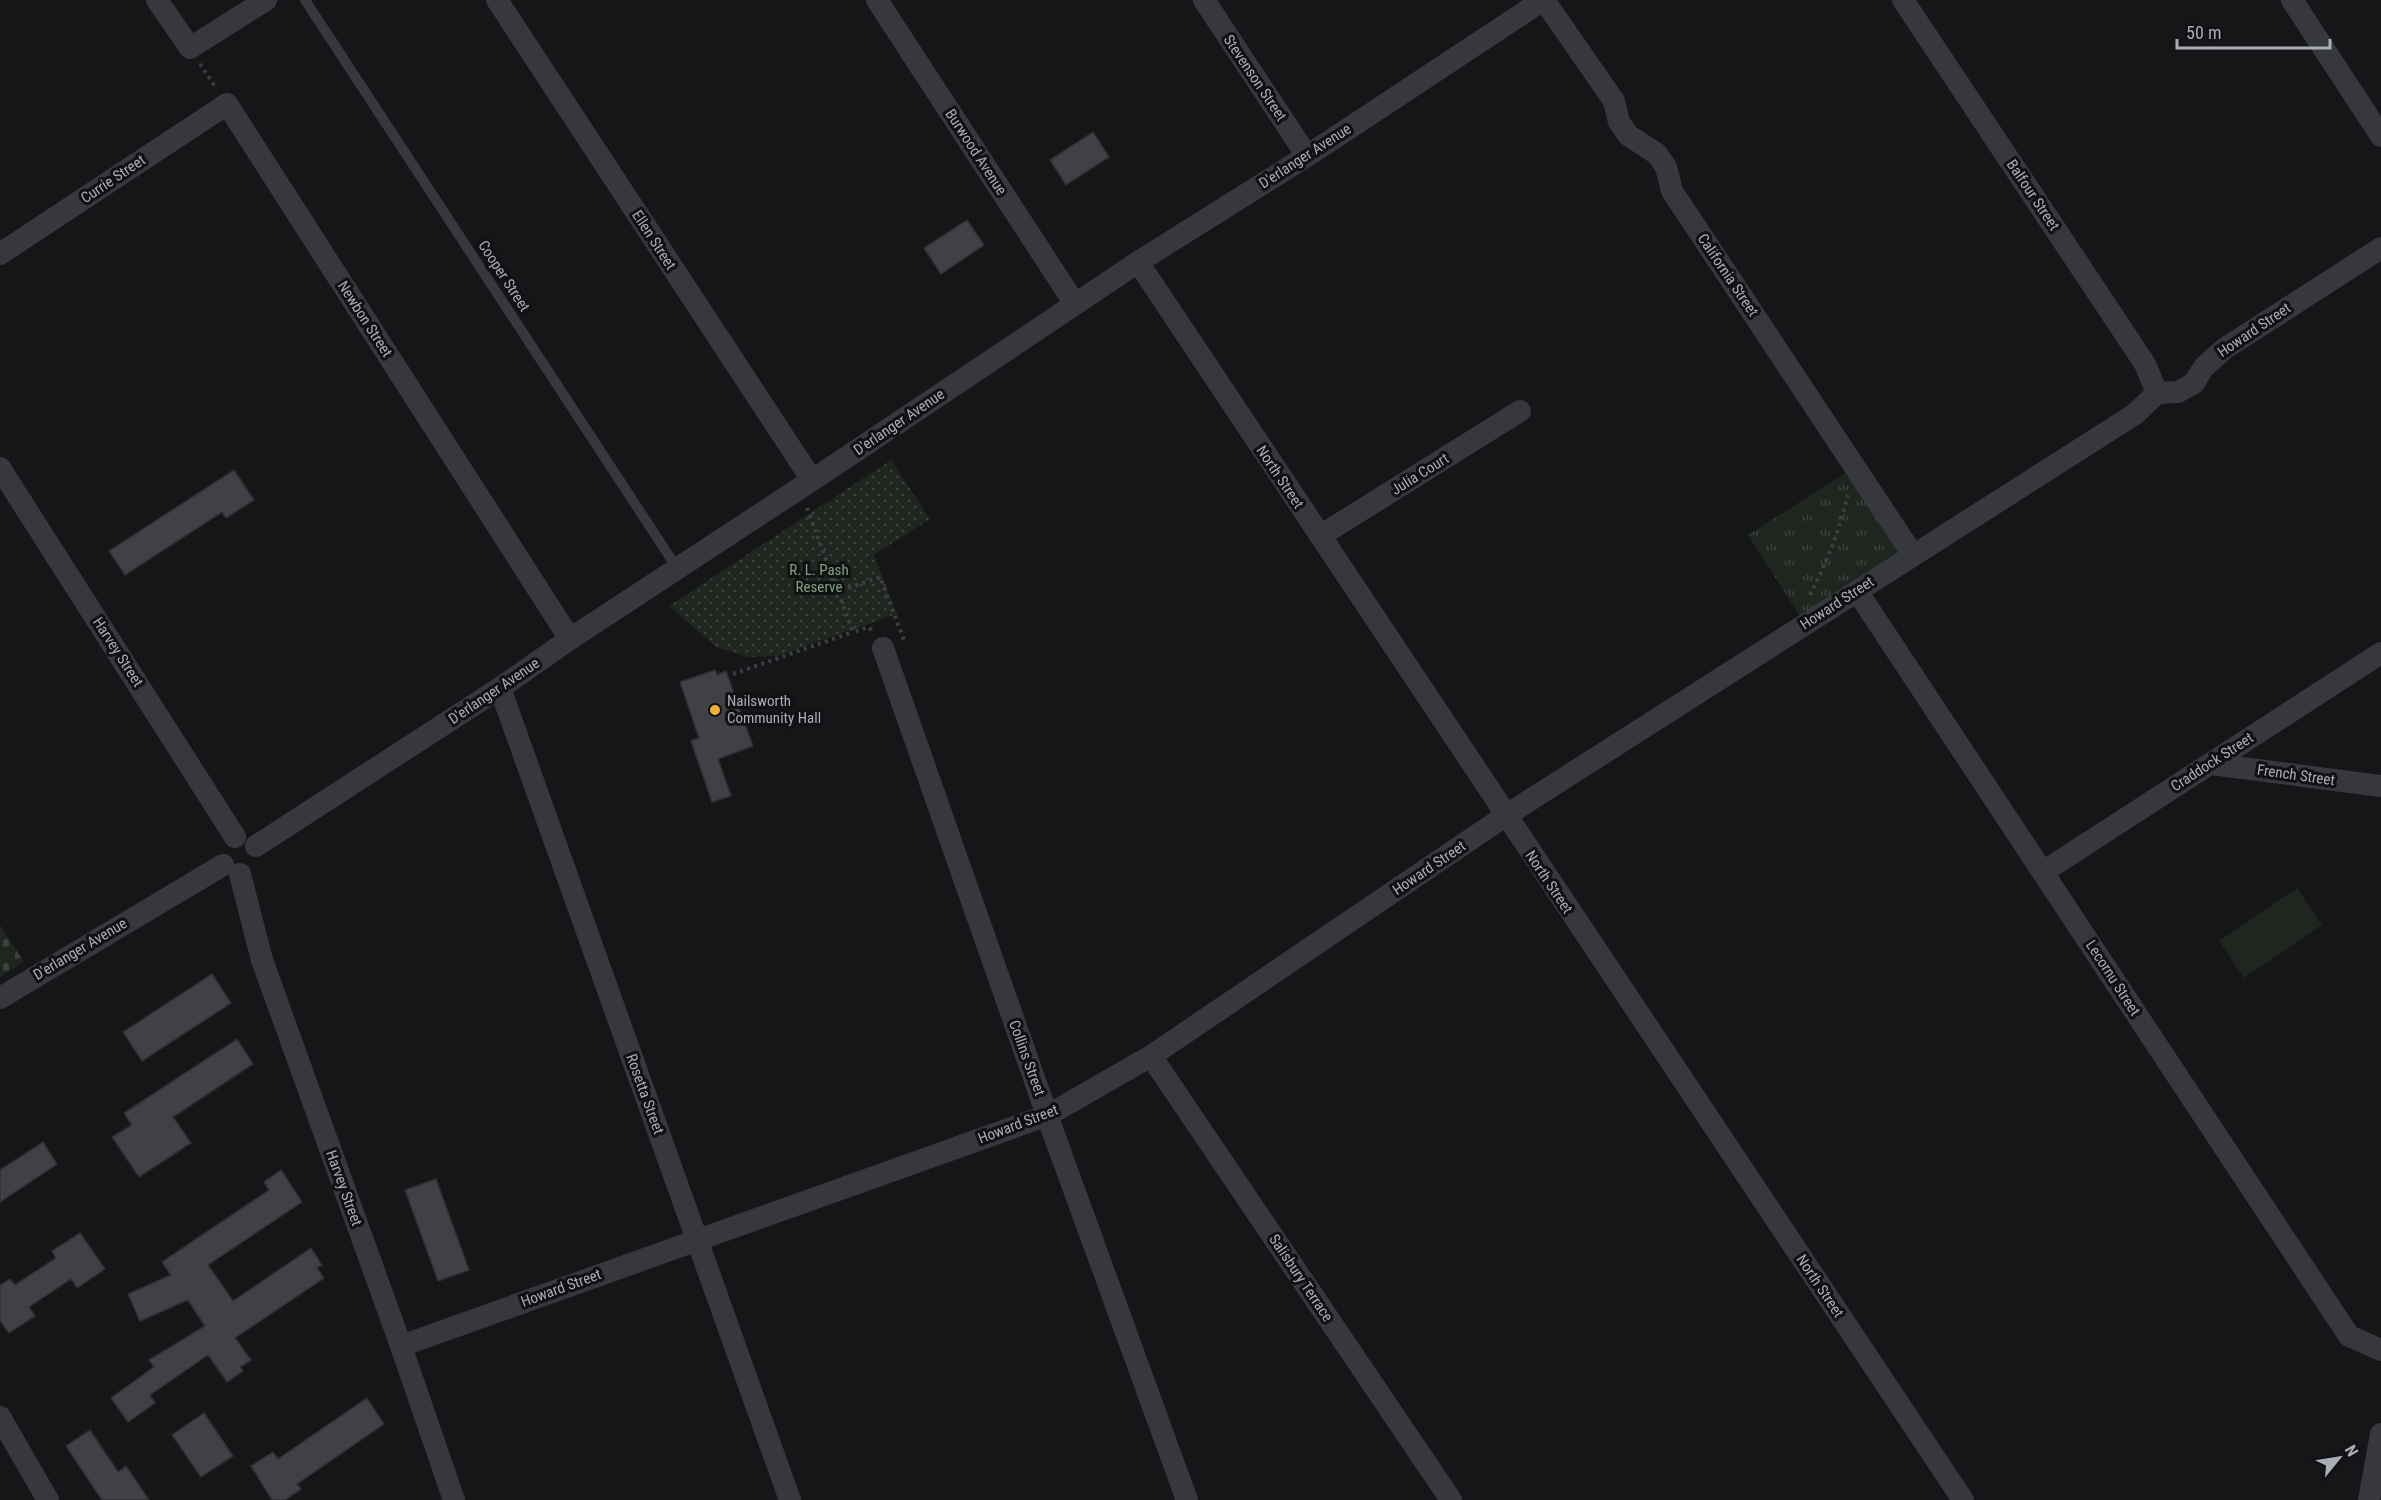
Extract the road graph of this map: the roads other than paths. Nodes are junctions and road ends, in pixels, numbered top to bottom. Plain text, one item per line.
1 (157, 0) edge
2 (266, 0) edge
3 (305, 0) edge
4 (497, 0) edge
5 (877, 0) edge
6 (1204, 0) edge
7 (1543, 0) edge
8 (1903, 0) edge
9 (2292, 0) edge
10 (227, 104) joint
11 (2381, 136) edge
12 (1307, 156) junction
13 (2381, 248) edge
14 (0, 254) edge
15 (1138, 262) junction
16 (1075, 304) junction
17 (2157, 393) junction
18 (1520, 411) dead end
19 (0, 468) edge
20 (812, 480) junction
21 (1320, 536) junction
22 (1913, 555) junction
23 (677, 568) junction
24 (1857, 591) junction
25 (570, 639) junction
26 (883, 648) road end
27 (2381, 653) edge
28 (500, 688) junction
29 (2211, 764) junction
30 (2381, 786) edge
31 (1505, 816) junction
32 (246, 841) junction
33 (232, 869) junction
34 (2043, 872) junction
35 (0, 998) edge
36 (1151, 1056) junction
37 (1048, 1115) junction
38 (696, 1239) junction
39 (401, 1346) junction
40 (2381, 1350) edge
41 (0, 1417) edge
42 (2381, 1434) edge
43 (48, 1500) edge
44 (454, 1500) edge
45 (790, 1500) edge
46 (1186, 1500) edge
47 (1450, 1500) edge
48 (1963, 1500) edge
49 (2369, 1500) edge

1 - 2 street
3 - 23 lane, Cooper Street
4 - 20 street, Ellen Street
5 - 16 street, Burwood Avenue
6 - 12 street, Stevenson Street
7 - 12 street, D'erlanger Avenue
7 - 22 street, California Street
8 - 17 street, Balfour Street
9 - 11 street
10 - 14 street, Currie Street
10 - 25 street, Newbon Street
12 - 15 street, D'erlanger Avenue
13 - 17 street, Howard Street
15 - 16 street, D'erlanger Avenue
15 - 21 street, North Street
16 - 20 street, D'erlanger Avenue
17 - 22 street, Howard Street
18 - 21 street, Julia Court
19 - 32 street, Harvey Street
20 - 23 street, D'erlanger Avenue
21 - 31 street, North Street
22 - 24 street, Howard Street
23 - 25 street, D'erlanger Avenue
24 - 31 street, Howard Street
24 - 34 street, Lecornu Street
25 - 28 street, D'erlanger Avenue
26 - 37 street, Collins Street
27 - 29 street, Craddock Street
28 - 32 street, D'erlanger Avenue
28 - 38 street, Rosetta Street
29 - 30 street, French Street
29 - 34 street, Craddock Street
31 - 36 street, Howard Street
31 - 48 street, North Street
32 - 33 street
32 - 33 street
33 - 35 street, D'erlanger Avenue
33 - 39 street, Harvey Street
34 - 40 street, Lecornu Street
36 - 37 street, Howard Street
36 - 47 street, Salisbury Terrace
37 - 38 street, Howard Street
37 - 46 street, Collins Street
38 - 39 street, Howard Street
38 - 45 street, Rosetta Street
39 - 44 street, Harvey Street
41 - 43 street
42 - 49 street

